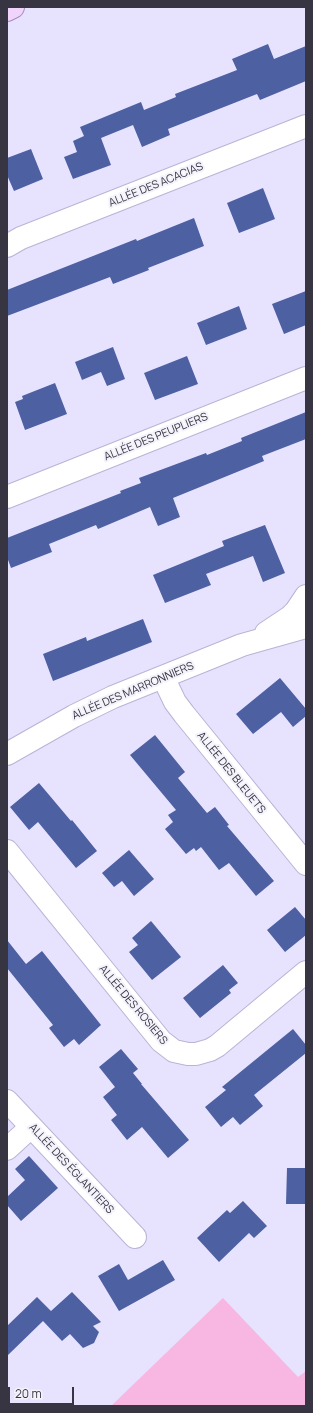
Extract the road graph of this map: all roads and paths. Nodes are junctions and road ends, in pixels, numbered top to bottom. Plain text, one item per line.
1 (13, 7) edge
2 (7, 10) edge
3 (306, 126) edge
4 (7, 246) edge
5 (306, 378) edge
6 (7, 497) edge
7 (306, 596) edge
8 (306, 627) edge
9 (242, 645) junction
10 (163, 677) junction
11 (7, 754) edge
12 (7, 851) edge
13 (306, 864) edge
14 (306, 972) edge
15 (7, 1101) edge
16 (31, 1127) junction
17 (7, 1149) edge
18 (134, 1237) dead end

1 - 2 main road
3 - 4 street, ALLÉE DES ACACIAS
5 - 6 street, ALLÉE DES PEUPLIERS
7 - 9 street, ALLÉE DES MARRONNIERS
8 - 9 street, ALLÉE DES MARRONNIERS
9 - 10 street, ALLÉE DES MARRONNIERS
10 - 11 street, ALLÉE DES MARRONNIERS
10 - 13 street, ALLÉE DES BLEUETS
12 - 14 street, ALLÉE DES ROSIERS
15 - 16 street, ALLÉE DES ÉGLANTIERS
16 - 17 street
16 - 18 street, ALLÉE DES ÉGLANTIERS

